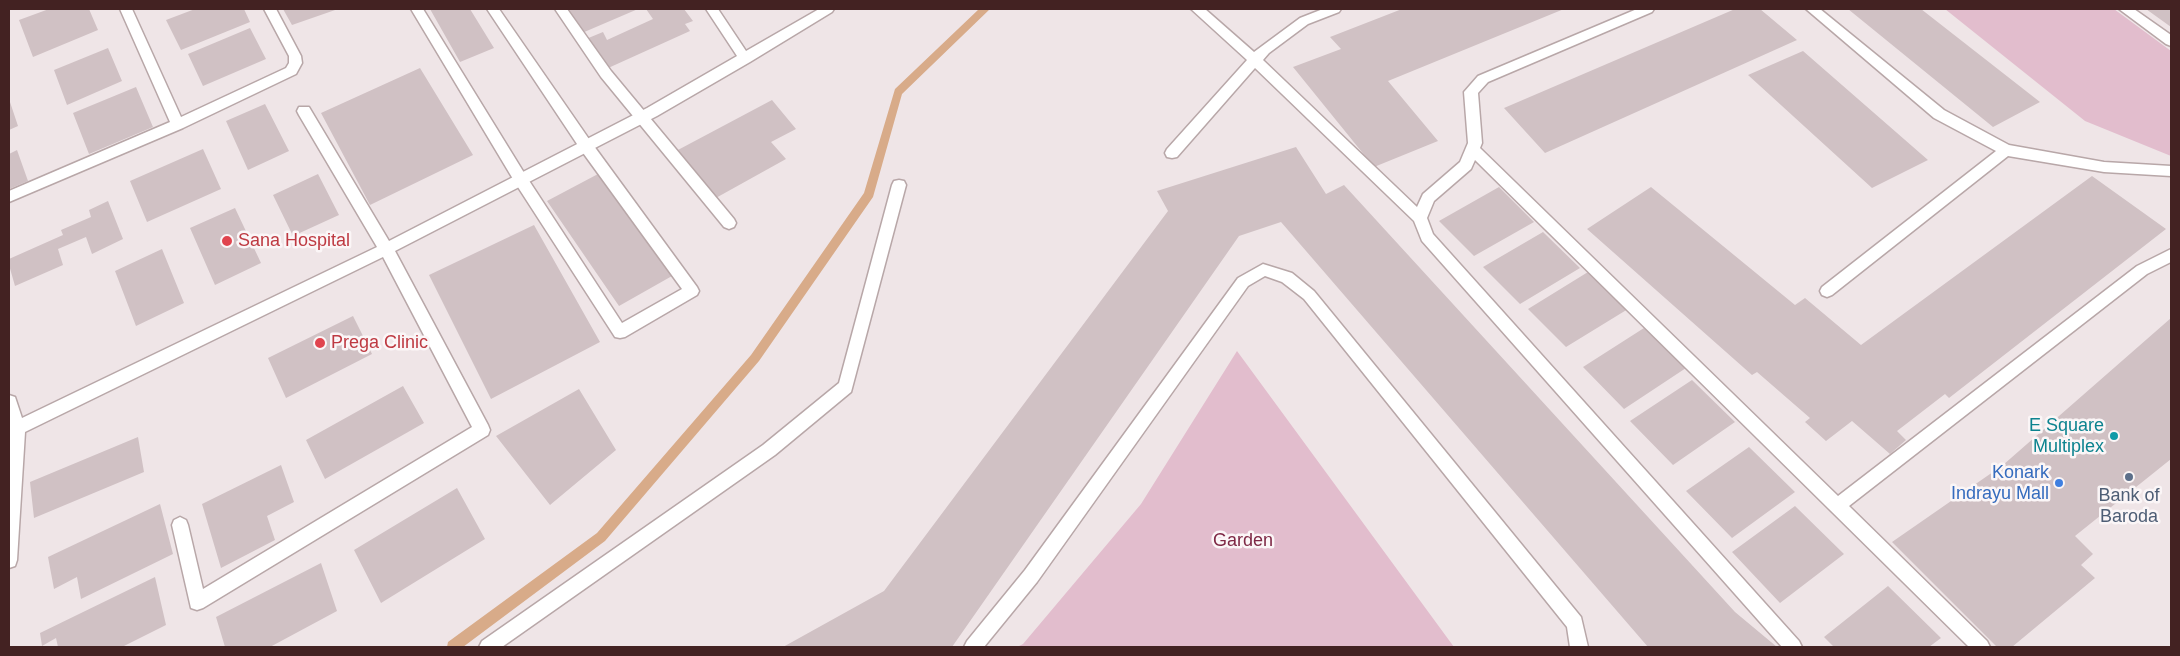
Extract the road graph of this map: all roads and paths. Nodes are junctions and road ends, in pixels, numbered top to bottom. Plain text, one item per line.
1 (126, 9) edge
2 (270, 9) edge
3 (417, 9) edge
4 (493, 9) edge
5 (561, 9) edge
6 (712, 9) edge
7 (828, 9) edge
8 (1197, 9) edge
9 (1335, 9) edge
10 (1648, 9) edge
11 (1812, 9) edge
12 (2125, 9) edge
13 (2171, 41) edge
14 (745, 58) junction
15 (1255, 60) junction
16 (304, 111) dead end
17 (641, 118) junction
18 (178, 124) junction
19 (586, 146) junction
20 (1472, 149) junction
21 (2006, 150) junction
22 (1172, 153) dead end
23 (2171, 171) edge
24 (521, 180) junction
25 (898, 185) dead end
26 (9, 198) edge
27 (1420, 218) junction
28 (729, 223) dead end
29 (386, 249) junction
30 (2171, 255) edge
31 (1827, 290) dead end
32 (9, 402) edge
33 (13, 430) edge
34 (1838, 505) junction
35 (180, 525) dead end
36 (9, 560) edge
37 (488, 647) edge
38 (973, 647) edge
39 (1579, 647) edge
40 (1793, 647) edge
41 (1981, 647) edge

1 - 18 street
2 - 18 street
3 - 24 street
4 - 19 street
5 - 17 street
6 - 14 street
7 - 14 street
8 - 15 street
9 - 15 street
10 - 20 street
11 - 21 street
12 - 13 street
14 - 17 street
15 - 22 street
15 - 27 street
16 - 29 street
17 - 19 street
17 - 28 street
18 - 26 street
19 - 24 street
19 - 24 street
20 - 27 street
20 - 34 street
21 - 23 street
21 - 31 street
24 - 29 street
25 - 37 street
27 - 40 street
29 - 33 street
29 - 35 street
30 - 34 street
32 - 33 street
33 - 36 street
34 - 41 street
38 - 39 street

